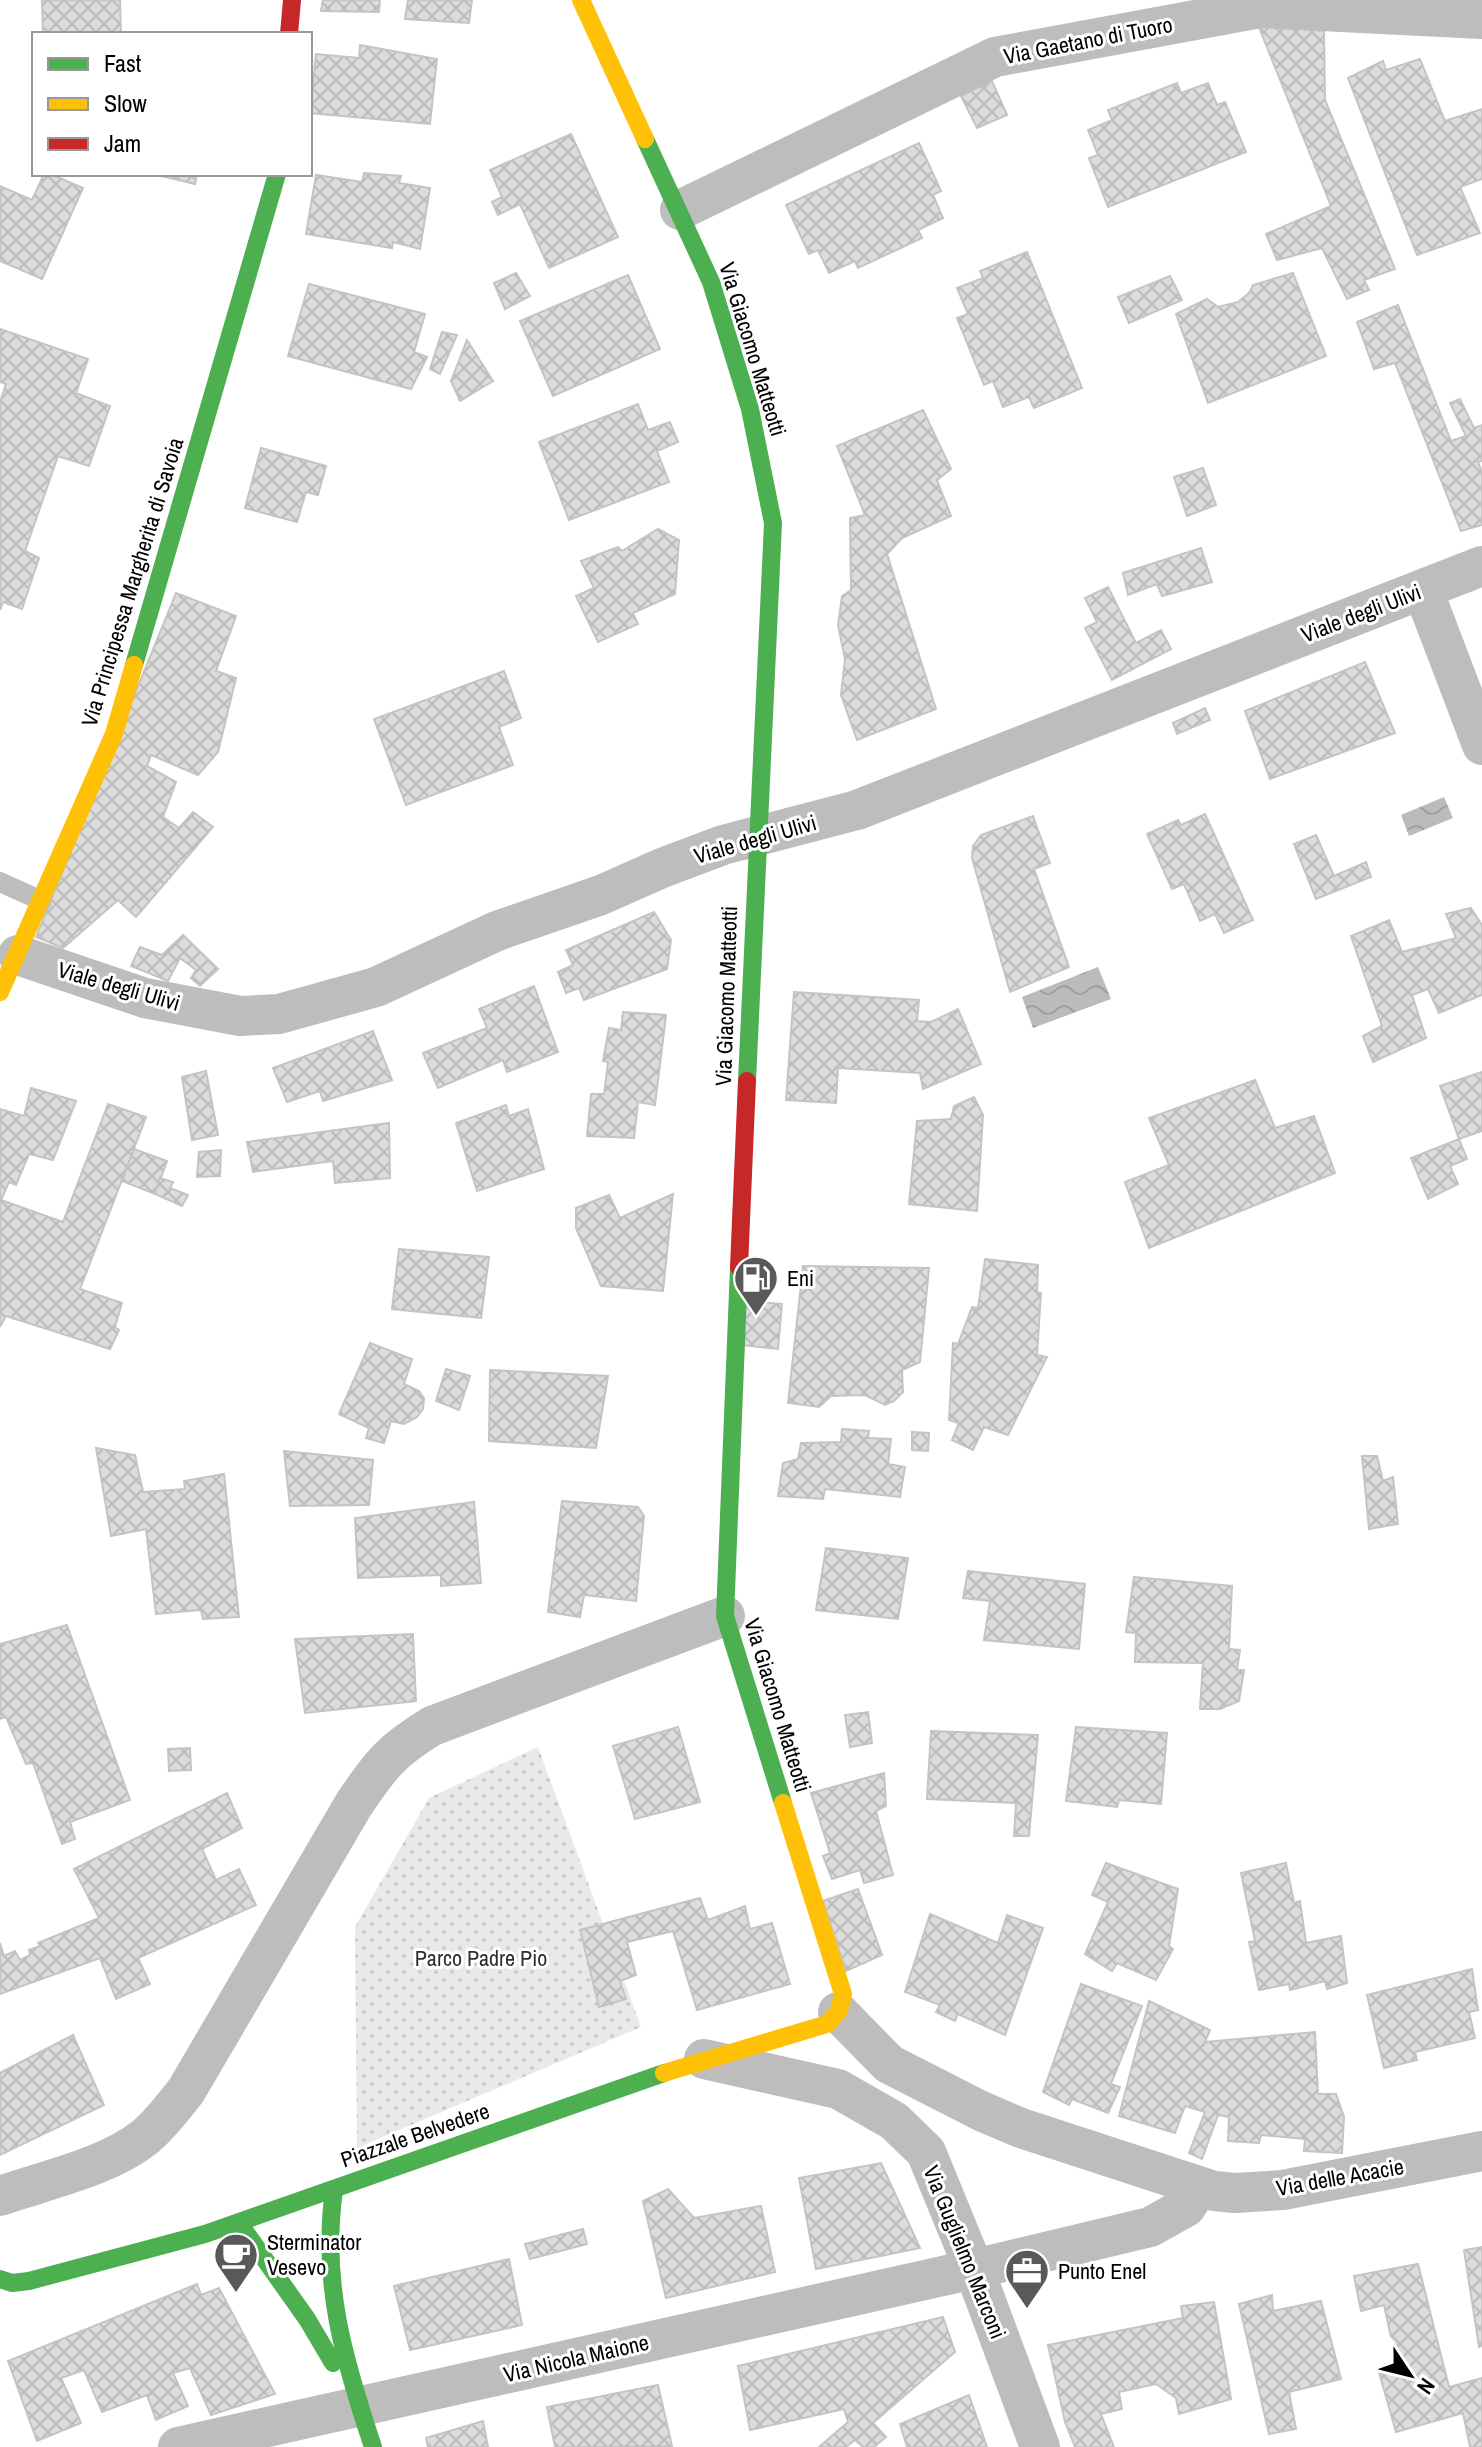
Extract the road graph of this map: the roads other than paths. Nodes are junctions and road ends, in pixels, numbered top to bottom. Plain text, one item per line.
1 (292, 0) edge
2 (581, 0) edge
3 (1482, 19) edge
4 (289, 32) edge
5 (276, 176) edge
6 (680, 210) junction
7 (1482, 566) edge
8 (1423, 590) junction
9 (1482, 745) edge
10 (757, 835) junction
11 (0, 882) edge
12 (42, 901) junction
13 (18, 955) junction
14 (0, 992) edge
15 (725, 1616) junction
16 (838, 2012) junction
17 (704, 2059) junction
18 (981, 2111) junction
19 (1482, 2151) edge
20 (926, 2152) junction
21 (1198, 2188) junction
22 (334, 2190) junction
23 (0, 2196) edge
24 (239, 2223) junction
25 (974, 2269) junction
26 (0, 2279) edge
27 (359, 2407) junction
28 (178, 2447) edge
29 (373, 2447) edge
30 (1040, 2447) edge

1 - 4 street
2 - 6 street, Via Giacomo Matteotti
3 - 6 street, Via Gaetano di Tuoro
5 - 12 street, Via Principessa Margherita di Savoia
6 - 10 street, Via Giacomo Matteotti
7 - 8 street, Viale degli Ulivi
8 - 9 street
8 - 10 street, Viale degli Ulivi
10 - 13 street, Viale degli Ulivi
10 - 15 street, Via Giacomo Matteotti
11 - 12 lane
12 - 13 street, Via Principessa Margherita di Savoia
13 - 14 street, Via Principessa Margherita di Savoia
15 - 16 street, Via Giacomo Matteotti
15 - 23 street
16 - 17 street, Piazzale Belvedere
16 - 18 street, Via delle Acacie
17 - 20 street, Via Guglielmo Marconi
17 - 22 street, Piazzale Belvedere
18 - 20 street
18 - 21 street, Via delle Acacie
19 - 21 street, Via delle Acacie
20 - 25 street, Via Guglielmo Marconi
21 - 25 street
22 - 24 street, Piazzale Belvedere
22 - 27 street
24 - 26 street, Piazzale Belvedere
24 - 27 street
25 - 27 street, Via Nicola Maione
25 - 30 street, Via Guglielmo Marconi
27 - 28 street, Via Nicola Maione
27 - 29 street

